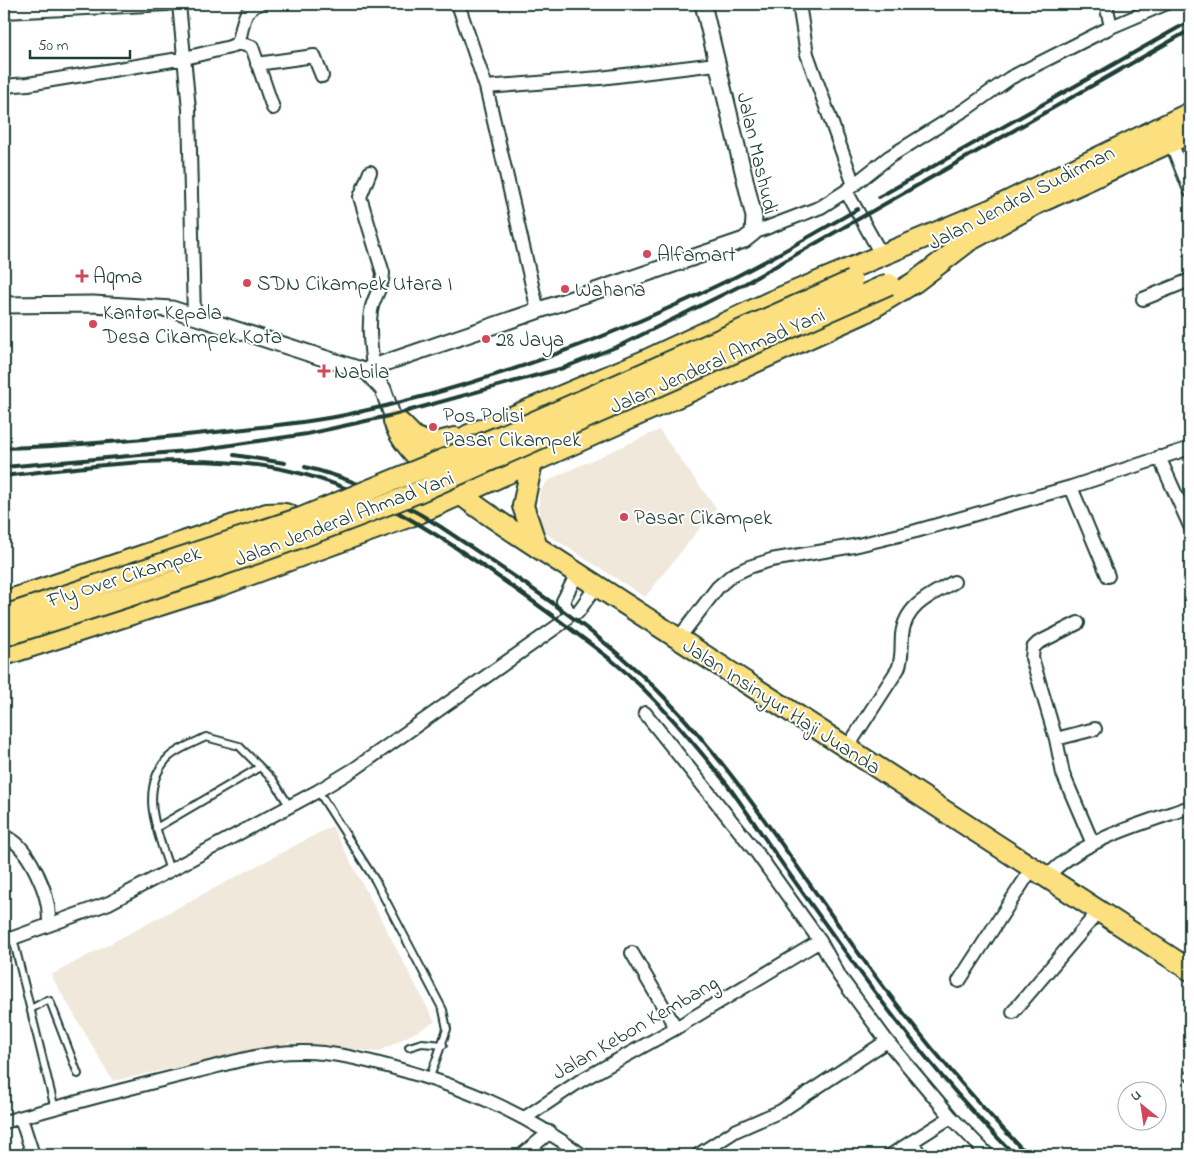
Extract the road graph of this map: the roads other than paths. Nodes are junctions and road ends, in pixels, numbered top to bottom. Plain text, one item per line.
1 (168, 4) edge
2 (179, 4) edge
3 (259, 4) edge
4 (458, 4) edge
5 (703, 4) edge
6 (799, 4) edge
7 (1106, 4) edge
8 (1158, 5) edge
9 (4, 12) edge
10 (1111, 27) junction
11 (238, 43) junction
12 (185, 58) junction
13 (257, 64) junction
14 (716, 64) junction
15 (322, 76) dead end
16 (4, 86) edge
17 (486, 87) junction
18 (273, 108) dead end
19 (1190, 113) edge
20 (1190, 133) edge
21 (1171, 142) junction
22 (370, 172) dead end
23 (850, 188) junction
24 (1190, 190) edge
25 (990, 210) junction
26 (753, 233) junction
27 (966, 243) junction
28 (881, 254) junction
29 (1190, 280) edge
30 (852, 281) joint
31 (1143, 299) dead end
32 (4, 305) edge
33 (538, 311) junction
34 (194, 317) junction
35 (370, 369) junction
36 (503, 421) junction
37 (394, 422) junction
38 (469, 435) junction
39 (1190, 448) edge
40 (1160, 457) junction
41 (533, 461) junction
42 (424, 462) junction
43 (1071, 487) junction
44 (459, 495) junction
45 (1190, 526) edge
46 (537, 547) junction
47 (300, 556) junction
48 (578, 572) junction
49 (1108, 576) dead end
50 (954, 582) dead end
51 (597, 585) junction
52 (4, 602) edge
53 (570, 614) junction
54 (4, 616) edge
55 (1078, 623) dead end
56 (4, 636) edge
57 (678, 639) junction
58 (4, 655) edge
59 (645, 713) dead end
60 (1095, 729) dead end
61 (1056, 739) junction
62 (847, 748) junction
63 (260, 767) junction
64 (318, 791) junction
65 (290, 807) junction
66 (1190, 807) edge
67 (156, 828) junction
68 (4, 838) edge
69 (1093, 844) junction
70 (170, 871) junction
71 (1040, 872) junction
72 (1098, 912) junction
73 (49, 925) junction
74 (9, 938) edge
75 (820, 941) junction
76 (632, 954) dead end
77 (1190, 970) edge
78 (959, 981) dead end
79 (31, 1009) junction
80 (1013, 1012) dead end
81 (676, 1028) junction
82 (887, 1041) junction
83 (443, 1045) junction
84 (408, 1047) dead end
85 (78, 1074) dead end
86 (430, 1077) junction
87 (55, 1109) junction
88 (951, 1117) junction
89 (21, 1118) junction
90 (526, 1118) junction
91 (4, 1122) edge
92 (550, 1132) junction
93 (912, 1142) junction
94 (34, 1155) edge
95 (522, 1155) edge
96 (582, 1155) edge
97 (698, 1155) edge
98 (891, 1155) edge
99 (920, 1155) edge
100 (988, 1155) edge

1 - 9 street
2 - 12 street
3 - 11 street
4 - 17 street
5 - 14 street, Jalan Mashudi
6 - 23 street
7 - 10 street
8 - 10 street
10 - 23 street
11 - 12 street
11 - 13 street
12 - 16 street
12 - 34 street
13 - 15 street
13 - 18 street
14 - 17 street
14 - 26 street, Jalan Mashudi
17 - 33 street
19 - 25 highway, Jalan Jendral Sudirman
20 - 21 highway, Jalan Jenderal Ahmad Yani
21 - 24 street
21 - 27 highway, Jalan Jenderal Ahmad Yani
22 - 35 street
23 - 26 street
23 - 28 street
25 - 28 highway
25 - 30 highway, Jalan Jendral Sudirman
26 - 33 street, Jalan Mashudi
27 - 41 highway
27 - 56 highway, Jalan Jenderal Ahmad Yani, bridge
28 - 36 highway
29 - 31 street
30 - 54 highway, Fly Over Cikampek, bridge
32 - 34 street
33 - 35 street, Jalan Mashudi
34 - 35 street
35 - 37 street
36 - 38 highway
36 - 41 highway
37 - 38 highway
37 - 42 highway, Jalan Insinyur Haji Juanda
38 - 42 highway
39 - 40 street
40 - 43 street
40 - 45 street
41 - 44 highway
41 - 46 highway
42 - 44 highway, Jalan Insinyur Haji Juanda
43 - 49 street
43 - 57 street
44 - 46 highway, Jalan Insinyur Haji Juanda
44 - 47 highway
46 - 48 highway, Jalan Insinyur Haji Juanda
47 - 52 highway
47 - 58 highway
48 - 51 highway, Jalan Insinyur Haji Juanda
48 - 53 street
50 - 62 street
51 - 53 street
51 - 57 highway, Jalan Insinyur Haji Juanda
53 - 64 street
55 - 61 street
57 - 62 highway, Jalan Insinyur Haji Juanda
59 - 75 street
60 - 61 street
61 - 69 street
62 - 71 highway, Jalan Insinyur Haji Juanda
63 - 65 lane
63 - 67 lane
63 - 67 lane
64 - 65 street
64 - 83 lane
65 - 70 street
66 - 69 street
67 - 70 lane
68 - 73 street
69 - 71 street
70 - 73 street
71 - 72 highway, Jalan Insinyur Haji Juanda
71 - 78 street
72 - 77 highway, Jalan Insinyur Haji Juanda
72 - 80 street
73 - 74 street
74 - 79 lane
75 - 81 street, Jalan Kebon Kembang
75 - 82 street
76 - 81 street
79 - 85 lane
79 - 87 lane
81 - 90 street, Jalan Kebon Kembang
82 - 88 street
82 - 97 street
83 - 84 lane
83 - 86 lane
86 - 87 street
86 - 90 street
87 - 89 street
88 - 93 street
88 - 100 street
89 - 91 street
89 - 94 street
90 - 92 street
92 - 95 street
92 - 96 street
93 - 98 street
93 - 99 street

